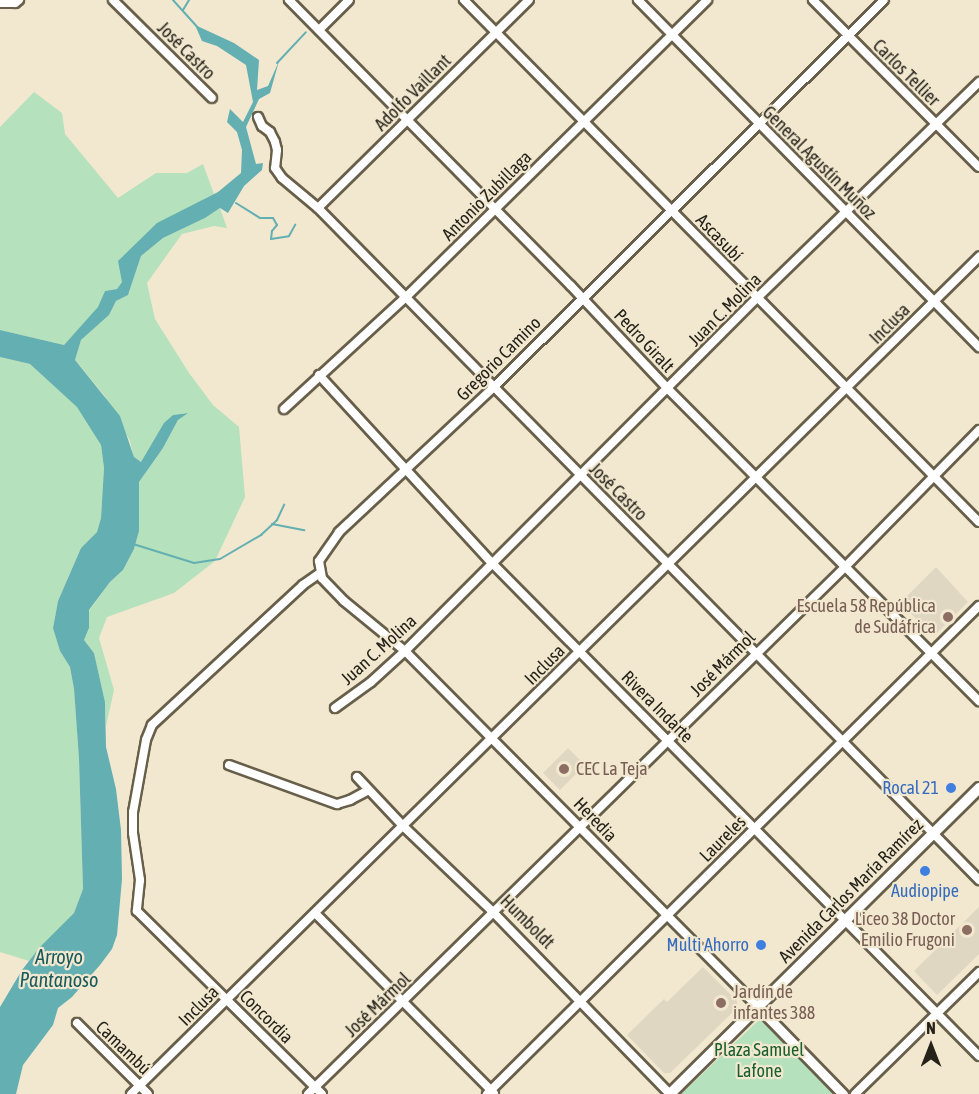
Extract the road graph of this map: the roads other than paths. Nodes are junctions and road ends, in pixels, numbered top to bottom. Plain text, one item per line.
1 (19, 0) edge
2 (113, 0) edge
3 (289, 0) edge
4 (349, 0) edge
5 (464, 0) edge
6 (529, 0) edge
7 (638, 0) edge
8 (707, 0) edge
9 (813, 0) edge
10 (884, 0) edge
11 (0, 3) edge
12 (319, 30) junction
13 (495, 32) junction
14 (672, 34) junction
15 (849, 36) junction
16 (979, 82) edge
17 (212, 98) dead end
18 (258, 117) dead end
19 (407, 120) junction
20 (585, 121) junction
21 (758, 122) junction
22 (936, 124) junction
23 (979, 167) edge
24 (318, 208) junction
25 (494, 208) junction
26 (671, 211) junction
27 (846, 212) junction
28 (979, 257) edge
29 (406, 297) junction
30 (582, 298) junction
31 (757, 298) junction
32 (934, 301) junction
33 (979, 347) edge
34 (319, 375) junction
35 (494, 387) junction
36 (668, 388) junction
37 (845, 389) junction
38 (284, 409) dead end
39 (979, 430) edge
40 (407, 469) junction
41 (580, 475) junction
42 (933, 475) junction
43 (756, 478) junction
44 (979, 522) edge
45 (492, 563) junction
46 (669, 564) junction
47 (844, 568) junction
48 (320, 573) junction
49 (979, 606) edge
50 (405, 651) junction
51 (580, 651) junction
52 (756, 652) junction
53 (931, 653) junction
54 (979, 701) edge
55 (335, 708) dead end
56 (492, 738) junction
57 (669, 739) junction
58 (843, 741) junction
59 (229, 765) dead end
60 (357, 777) dead end
61 (979, 788) edge
62 (369, 790) junction
63 (403, 826) junction
64 (579, 827) junction
65 (754, 829) junction
66 (932, 834) junction
67 (979, 880) edge
68 (493, 912) junction
69 (315, 913) junction
70 (666, 916) junction
71 (845, 921) junction
72 (979, 972) edge
73 (227, 999) junction
74 (582, 1001) junction
75 (403, 1002) junction
76 (758, 1007) junction
77 (937, 1013) junction
78 (76, 1023) dead end
79 (979, 1056) edge
80 (140, 1085) junction
81 (315, 1087) junction
82 (491, 1093) edge
83 (131, 1094) edge
84 (148, 1094) edge
85 (308, 1094) edge
86 (321, 1094) edge
87 (670, 1094) edge
88 (843, 1094) edge
89 (855, 1094) edge

1 - 11 street
2 - 17 street, José Castro
3 - 12 street, Pedro Giralt
4 - 12 street
5 - 13 street, Ascasubí
6 - 13 street, Adolfo Vaillant
7 - 14 street, General Agustín Muñoz
8 - 14 street, Antonio Zubillaga
9 - 15 street, Carlos Tellier
10 - 15 street, Gregorio Camino
12 - 19 street, Pedro Giralt
13 - 19 street, Adolfo Vaillant
13 - 20 street, Ascasubí
14 - 20 street, Antonio Zubillaga
14 - 21 street, General Agustín Muñoz
15 - 21 street, Gregorio Camino
15 - 22 street, Carlos Tellier
16 - 22 street, Juan C. Molina
18 - 24 street, José Castro
19 - 24 street, Adolfo Vaillant
19 - 25 street, Pedro Giralt
20 - 25 street, Antonio Zubillaga
20 - 26 street, Ascasubí
21 - 26 street, Gregorio Camino
21 - 27 street, General Agustín Muñoz
22 - 23 street, Carlos Tellier
22 - 27 street, Juan C. Molina
24 - 29 street, José Castro
25 - 29 street, Antonio Zubillaga
25 - 30 street, Pedro Giralt
26 - 30 street, Gregorio Camino
26 - 31 street, Ascasubí
27 - 31 street, Juan C. Molina
27 - 32 street, General Agustín Muñoz
28 - 32 street, Inclusa
29 - 34 street, Antonio Zubillaga
29 - 35 street, José Castro
30 - 35 street, Gregorio Camino
30 - 36 street, Pedro Giralt
31 - 36 street, Juan C. Molina
31 - 37 street, Ascasubí
32 - 33 street, General Agustín Muñoz
32 - 37 street, Inclusa
34 - 38 street, Antonio Zubillaga
34 - 40 street, Rivera Indarte
35 - 40 street, Gregorio Camino
35 - 41 street, José Castro
36 - 41 street, Juan C. Molina
36 - 43 street, Pedro Giralt
37 - 42 street, Ascasubí
37 - 43 street, Inclusa
39 - 42 street, José Mármol
40 - 45 street, Rivera Indarte
40 - 48 street, Gregorio Camino
41 - 45 street, Juan C. Molina
41 - 46 street, José Castro
42 - 44 street, Ascasubí
42 - 47 street, José Mármol
43 - 46 street, Inclusa
43 - 47 street, Pedro Giralt
45 - 50 street, Juan C. Molina
45 - 51 street, Rivera Indarte
46 - 51 street, Inclusa
46 - 52 street, José Castro
47 - 52 street, José Mármol
47 - 53 street, Pedro Giralt
48 - 50 street, Heredia
48 - 73 street, Concordia
49 - 53 street, Laureles
50 - 55 street, Juan C. Molina
50 - 56 street, Heredia
51 - 56 street, Inclusa
51 - 57 street, Rivera Indarte
52 - 57 street, José Mármol
52 - 58 street, José Castro
53 - 54 street, Pedro Giralt
53 - 58 street, Laureles
56 - 63 street, Inclusa
56 - 64 street, Heredia
57 - 64 street, José Mármol
57 - 65 street, Rivera Indarte
58 - 65 street, Laureles
58 - 66 street, José Castro
59 - 62 street
60 - 62 street, Humboldt
61 - 66 main road, Avenida Carlos María Ramírez
62 - 63 street, Humboldt
63 - 68 street, Humboldt
63 - 69 street, Inclusa
64 - 68 street, José Mármol
64 - 70 street, Heredia
65 - 70 street, Laureles
65 - 71 street, Rivera Indarte
66 - 67 street, José Castro
66 - 71 main road, Avenida Carlos María Ramírez
68 - 74 street, Humboldt
68 - 75 street, José Mármol
69 - 73 street, Inclusa
69 - 75 street
70 - 74 street, Laureles
70 - 76 street, Heredia
71 - 76 main road, Avenida Carlos María Ramírez
71 - 77 street, Rivera Indarte
72 - 77 street
73 - 80 street, Inclusa
73 - 81 street, Concordia
74 - 82 street, Laureles
74 - 87 street, Humboldt
75 - 81 street, José Mármol
75 - 82 street
76 - 87 main road, Avenida Carlos María Ramírez
76 - 88 street, Heredia
77 - 79 street, Rivera Indarte
77 - 89 street
78 - 80 street, Camambú
80 - 83 street, Inclusa
80 - 84 street, Camambú
81 - 85 street, José Mármol
81 - 86 street, Concordia

